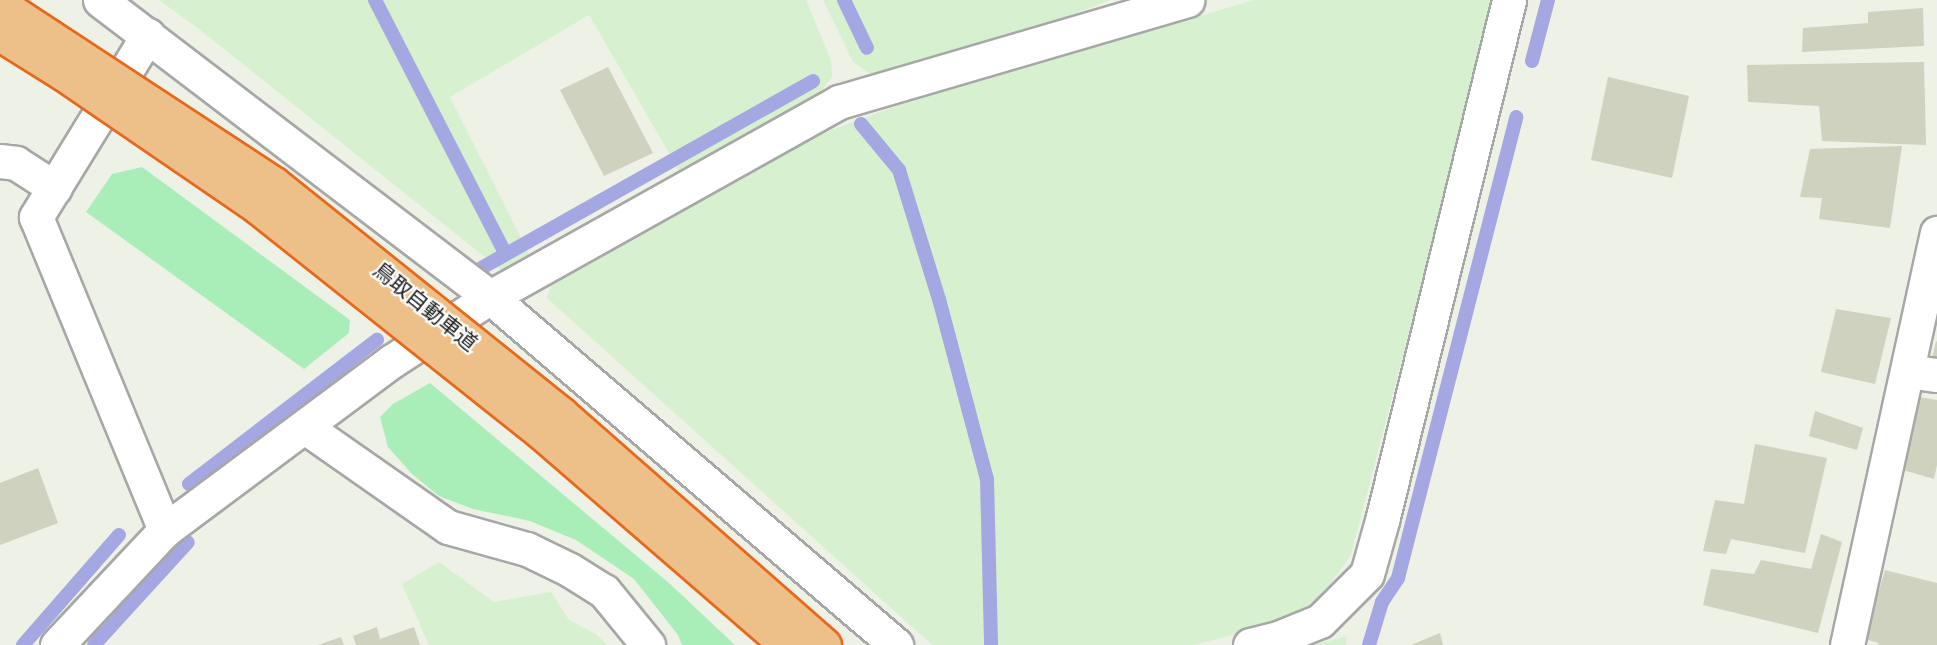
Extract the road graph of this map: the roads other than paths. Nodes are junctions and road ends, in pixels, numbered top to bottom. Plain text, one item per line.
1 (18, 0) edge
2 (99, 0) edge
3 (1187, 0) edge
4 (1509, 0) edge
5 (0, 4) edge
6 (0, 32) edge
7 (148, 35) junction
8 (0, 161) edge
9 (55, 188) junction
10 (1937, 233) edge
11 (490, 297) junction
12 (1923, 373) edge
13 (305, 427) junction
14 (165, 530) junction
15 (57, 645) edge
16 (648, 645) edge
17 (788, 645) edge
18 (824, 645) edge
19 (896, 645) edge
20 (1250, 645) edge
21 (1847, 645) edge

1 - 6 street
2 - 7 street
3 - 11 street
4 - 20 street
5 - 18 highway, 鳥取自動車道, bridge
6 - 17 highway, 鳥取自動車道, bridge
7 - 9 street
7 - 11 street
8 - 9 street
9 - 14 street
10 - 12 street
11 - 13 street
11 - 19 street
12 - 21 street
13 - 14 street
13 - 16 street
14 - 15 street

